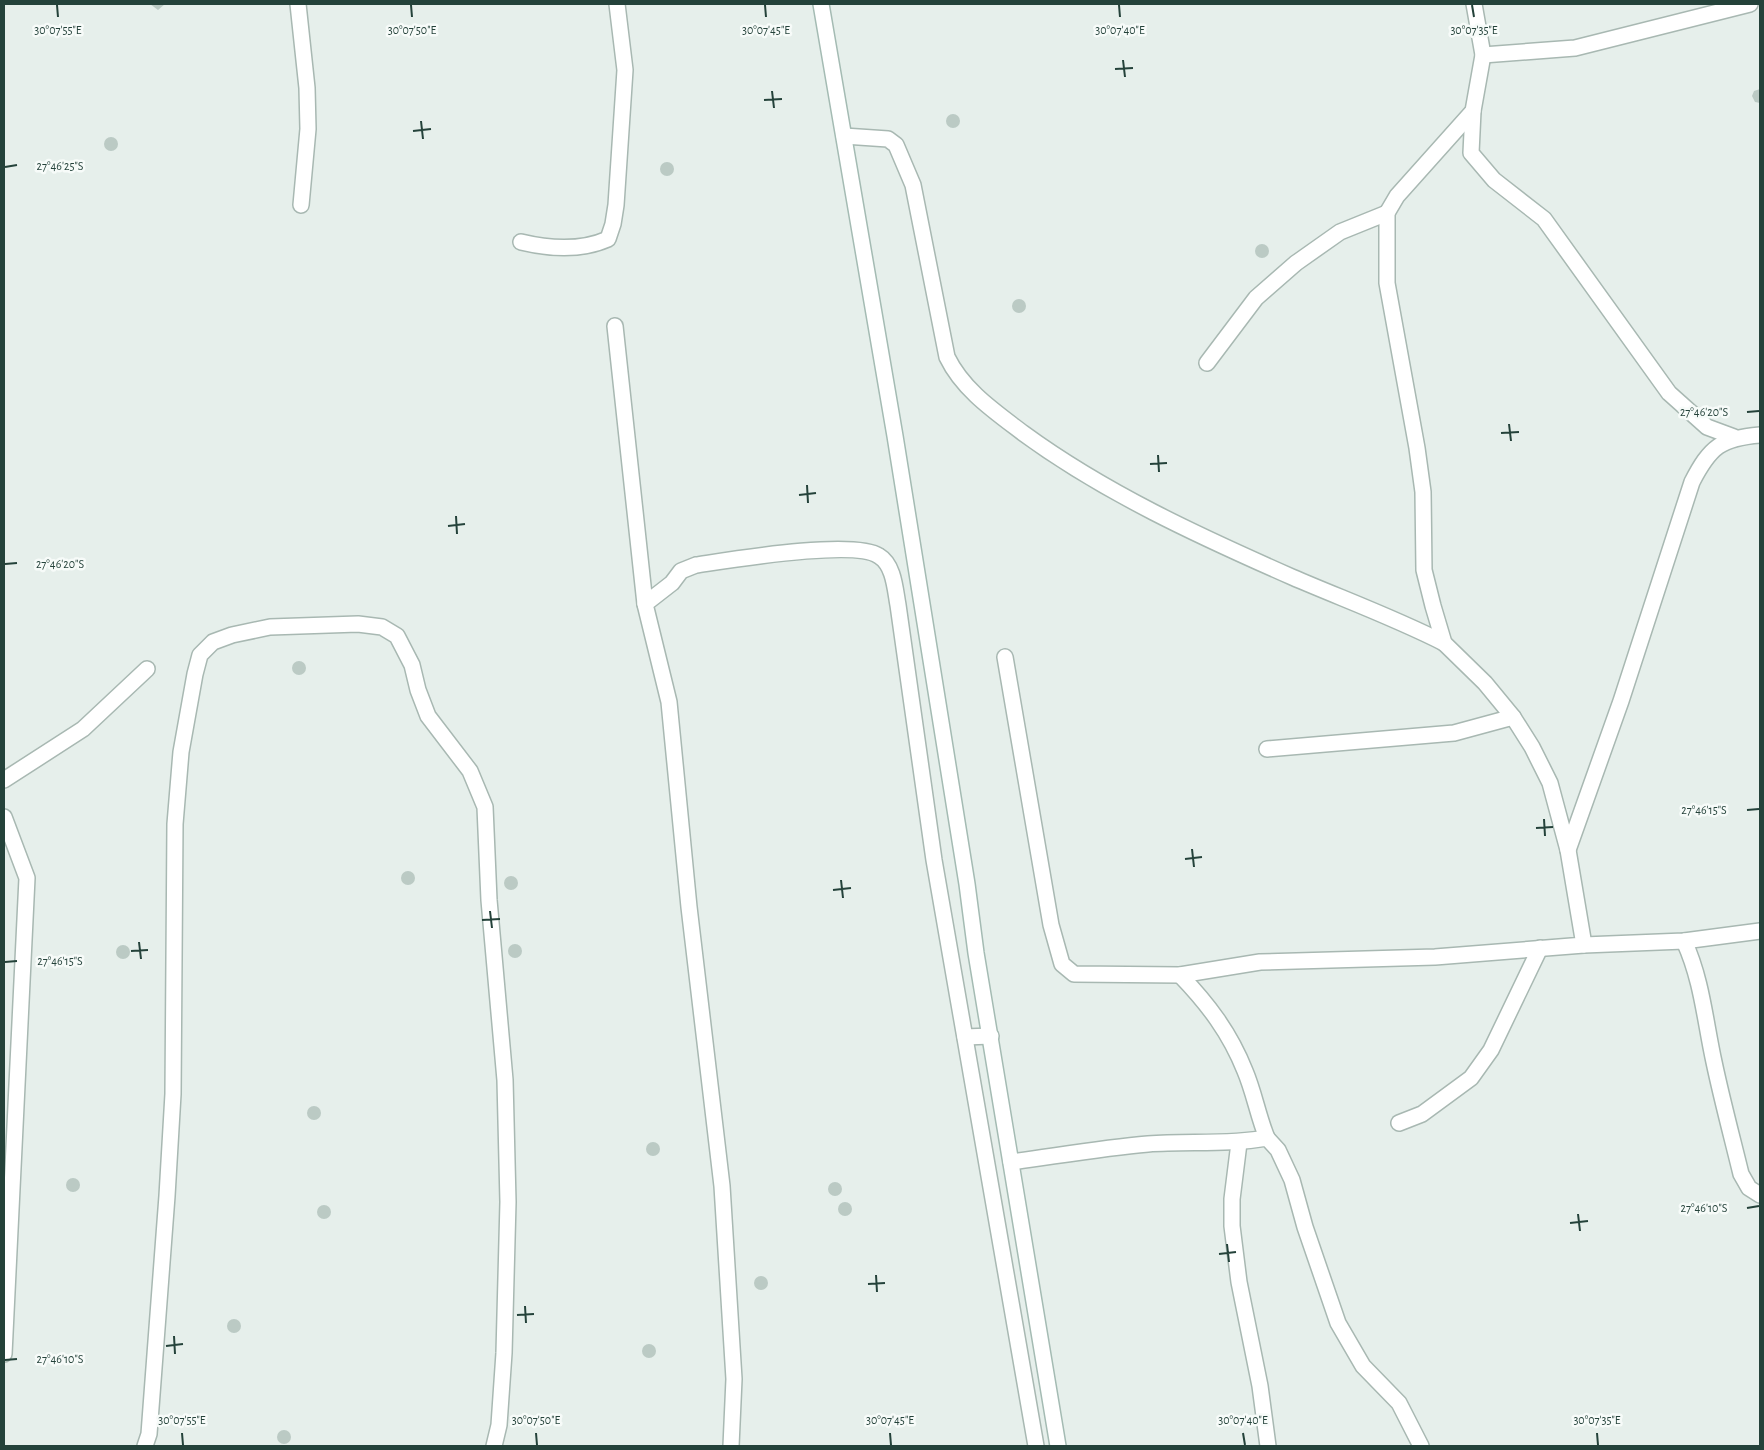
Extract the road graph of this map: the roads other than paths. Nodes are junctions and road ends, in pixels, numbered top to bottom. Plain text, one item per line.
1 (298, 4) edge
2 (617, 4) edge
3 (821, 4) edge
4 (1474, 4) edge
5 (1750, 4) edge
6 (1483, 55) junction
7 (1473, 111) junction
8 (844, 136) junction
9 (301, 205) dead end
10 (1387, 213) junction
11 (522, 242) dead end
12 (615, 326) dead end
13 (1207, 363) dead end
14 (1760, 435) edge
15 (1734, 437) junction
16 (645, 604) junction
17 (1444, 643) junction
18 (1005, 657) dead end
19 (147, 669) dead end
20 (1513, 717) junction
21 (1267, 749) dead end
22 (4, 780) edge
23 (4, 817) edge
24 (1568, 850) junction
25 (1760, 931) edge
26 (1684, 940) junction
27 (1584, 945) junction
28 (1540, 948) junction
29 (1180, 975) junction
30 (991, 1036) junction
31 (965, 1037) junction
32 (1399, 1123) dead end
33 (1267, 1138) junction
34 (1240, 1143) junction
35 (1011, 1162) junction
36 (1760, 1195) edge
37 (4, 1354) edge
38 (145, 1446) edge
39 (494, 1446) edge
40 (731, 1446) edge
41 (1036, 1446) edge
42 (1058, 1446) edge
43 (1268, 1446) edge
44 (1422, 1446) edge

1 - 9 street
2 - 11 street
3 - 8 street
4 - 6 street
5 - 6 street
6 - 7 street
7 - 10 street
7 - 15 street
8 - 17 street
8 - 30 street
10 - 13 street
10 - 17 street
12 - 16 street
14 - 15 street
15 - 24 street
16 - 31 street
16 - 40 street
17 - 20 street
18 - 29 street
19 - 22 street
20 - 21 street
20 - 24 street
23 - 37 street
24 - 27 street
25 - 26 street
26 - 27 street
26 - 36 street
27 - 28 street
28 - 29 street
28 - 32 street
29 - 33 street
30 - 31 street
30 - 35 street
31 - 41 street
33 - 34 street
33 - 44 street
34 - 35 street
34 - 43 street
35 - 42 street
38 - 39 street

